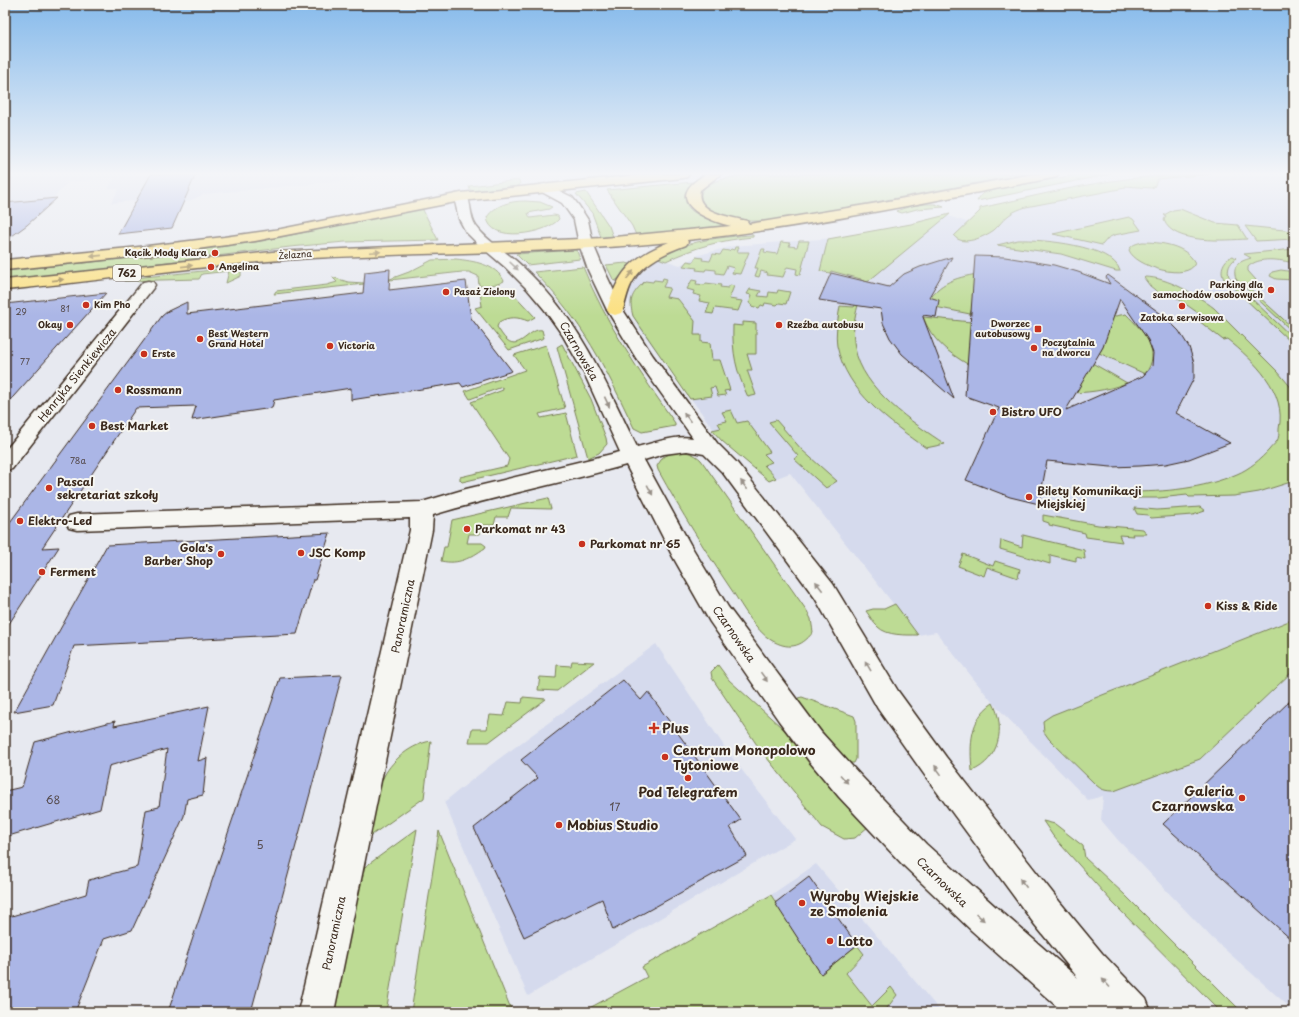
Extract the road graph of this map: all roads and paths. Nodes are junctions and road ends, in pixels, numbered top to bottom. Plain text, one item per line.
1 (339, 221) edge
2 (466, 221) edge
3 (581, 221) edge
4 (728, 221) edge
5 (793, 221) edge
6 (767, 226) junction
7 (700, 234) junction
8 (586, 244) junction
9 (492, 248) junction
10 (5, 265) edge
11 (5, 285) edge
12 (148, 285) dead end
13 (615, 310) junction
14 (710, 448) junction
15 (632, 456) junction
16 (5, 464) edge
17 (422, 510) junction
18 (77, 522) dead end
19 (316, 1012) edge
20 (1091, 1012) edge
21 (1133, 1012) edge

1 -> 10 main road, 762
2 - 9 street, Czarnowska
3 - 8 street
4 - 6 main road
5 - 6 main road, 762
6 - 7 main road, 762
7 - 8 main road, 762
13 -> 7 main road
8 - 9 main road, Żelazna / 762
8 - 13 street
11 -> 9 main road, Żelazna / 762
9 -> 15 street, Czarnowska
12 - 16 street, Henryka Sienkiewicza
14 -> 13 street
14 - 15 street
21 -> 14 street
15 - 17 street
15 -> 20 street, Czarnowska
17 - 18 street
17 - 19 street, Panoramiczna

